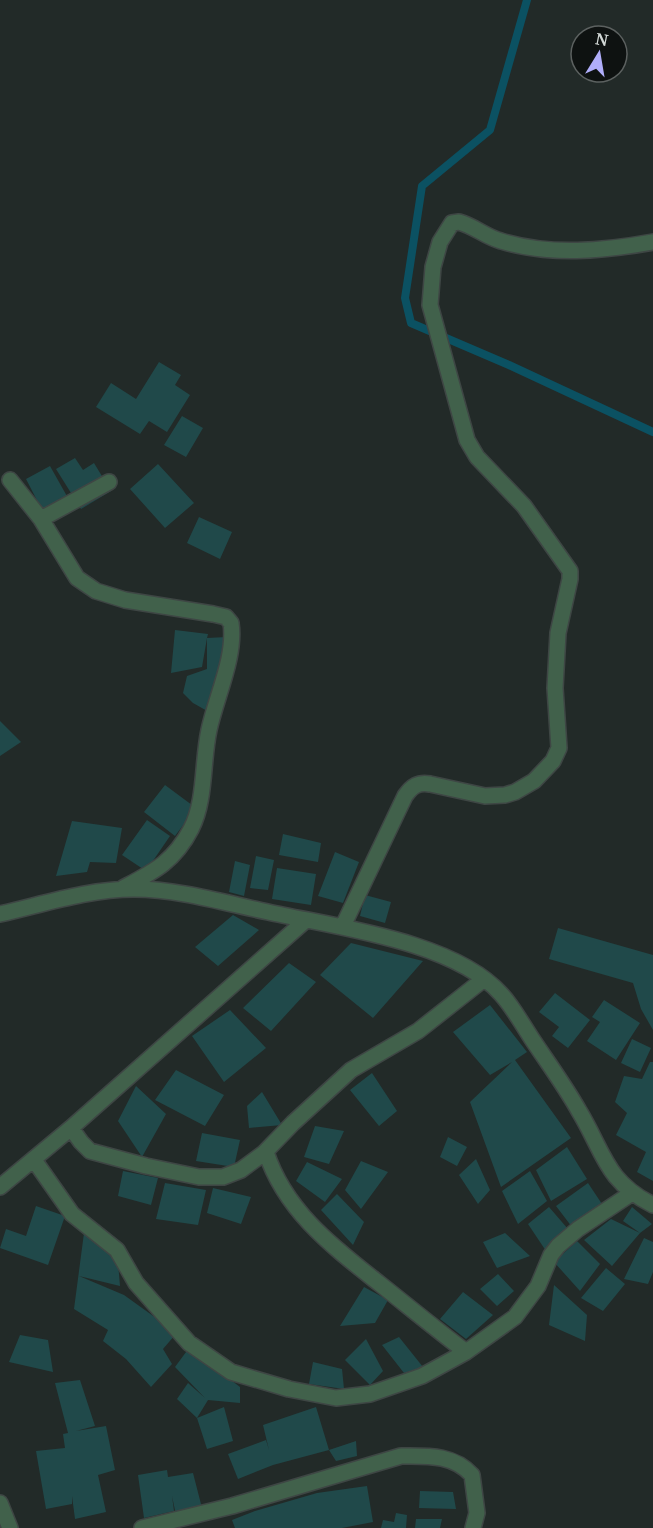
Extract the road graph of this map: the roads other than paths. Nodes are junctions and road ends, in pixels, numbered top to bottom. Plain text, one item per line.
1 (653, 242) edge
2 (10, 480) dead end
3 (109, 482) dead end
4 (42, 519) junction
5 (120, 890) junction
6 (0, 914) edge
7 (306, 920) junction
8 (343, 926) junction
9 (484, 979) junction
10 (71, 1128) junction
11 (266, 1152) junction
12 (34, 1160) junction
13 (0, 1186) edge
14 (632, 1193) junction
15 (653, 1205) edge
16 (466, 1353) junction
17 (0, 1503) edge
18 (6, 1526) edge
19 (142, 1528) edge
20 (473, 1528) edge

1 - 8 street
2 - 4 street
3 - 4 street
4 - 5 street
5 - 6 street
5 - 7 street
7 - 8 street
7 - 10 street
8 - 9 street
9 - 11 street
9 - 14 street
10 - 11 street
10 - 12 street
11 - 16 street
12 - 13 street
12 - 16 street
14 - 15 street
14 - 16 street
17 - 18 street
19 - 20 street

